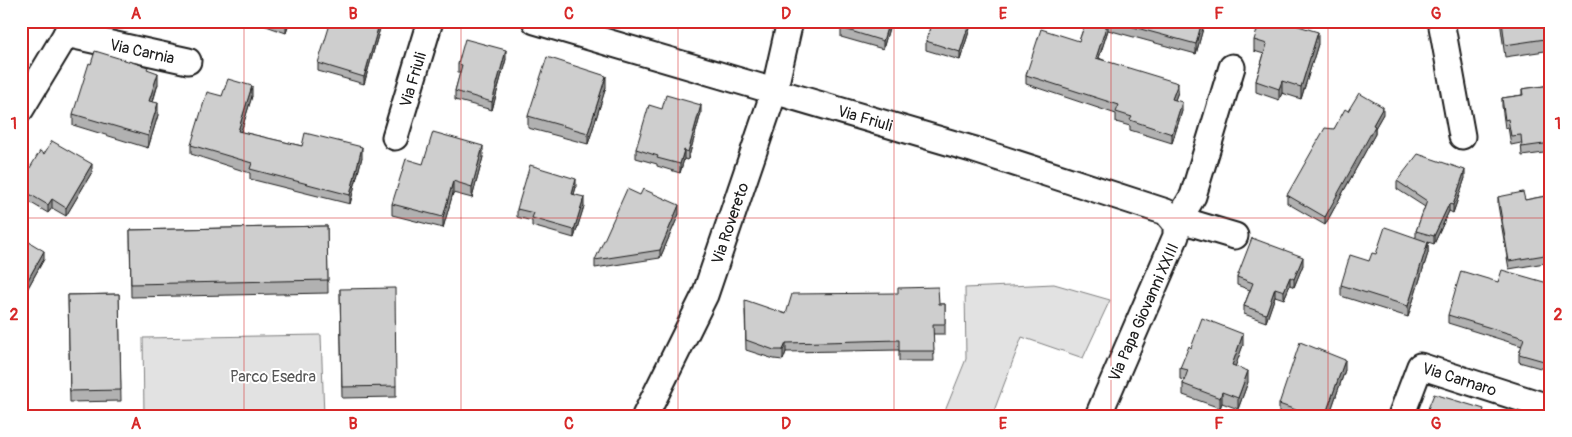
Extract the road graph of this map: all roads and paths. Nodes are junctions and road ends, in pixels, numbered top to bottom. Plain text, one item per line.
1 (430, 21) edge
2 (535, 21) edge
3 (790, 21) edge
4 (1440, 21) edge
5 (70, 28) edge
6 (188, 61) dead end
7 (1232, 67) dead end
8 (774, 92) junction
9 (21, 109) edge
10 (1462, 136) dead end
11 (395, 137) dead end
12 (1176, 230) junction
13 (1235, 236) dead end
14 (1551, 408) edge
15 (645, 416) edge
16 (1098, 416) edge
17 (1401, 416) edge

1 - 11 street, Via Friuli
2 - 8 street, Via Friuli
3 - 8 street, Via Rovereto
4 - 10 street
5 - 6 street, Via Carnia
5 - 9 street, Via Carnia
7 - 12 street, Via Papa Giovanni XXIII
8 - 12 street, Via Friuli
8 - 15 street, Via Rovereto
12 - 13 street
12 - 16 street, Via Papa Giovanni XXIII
14 - 17 street, Via Carnaro

